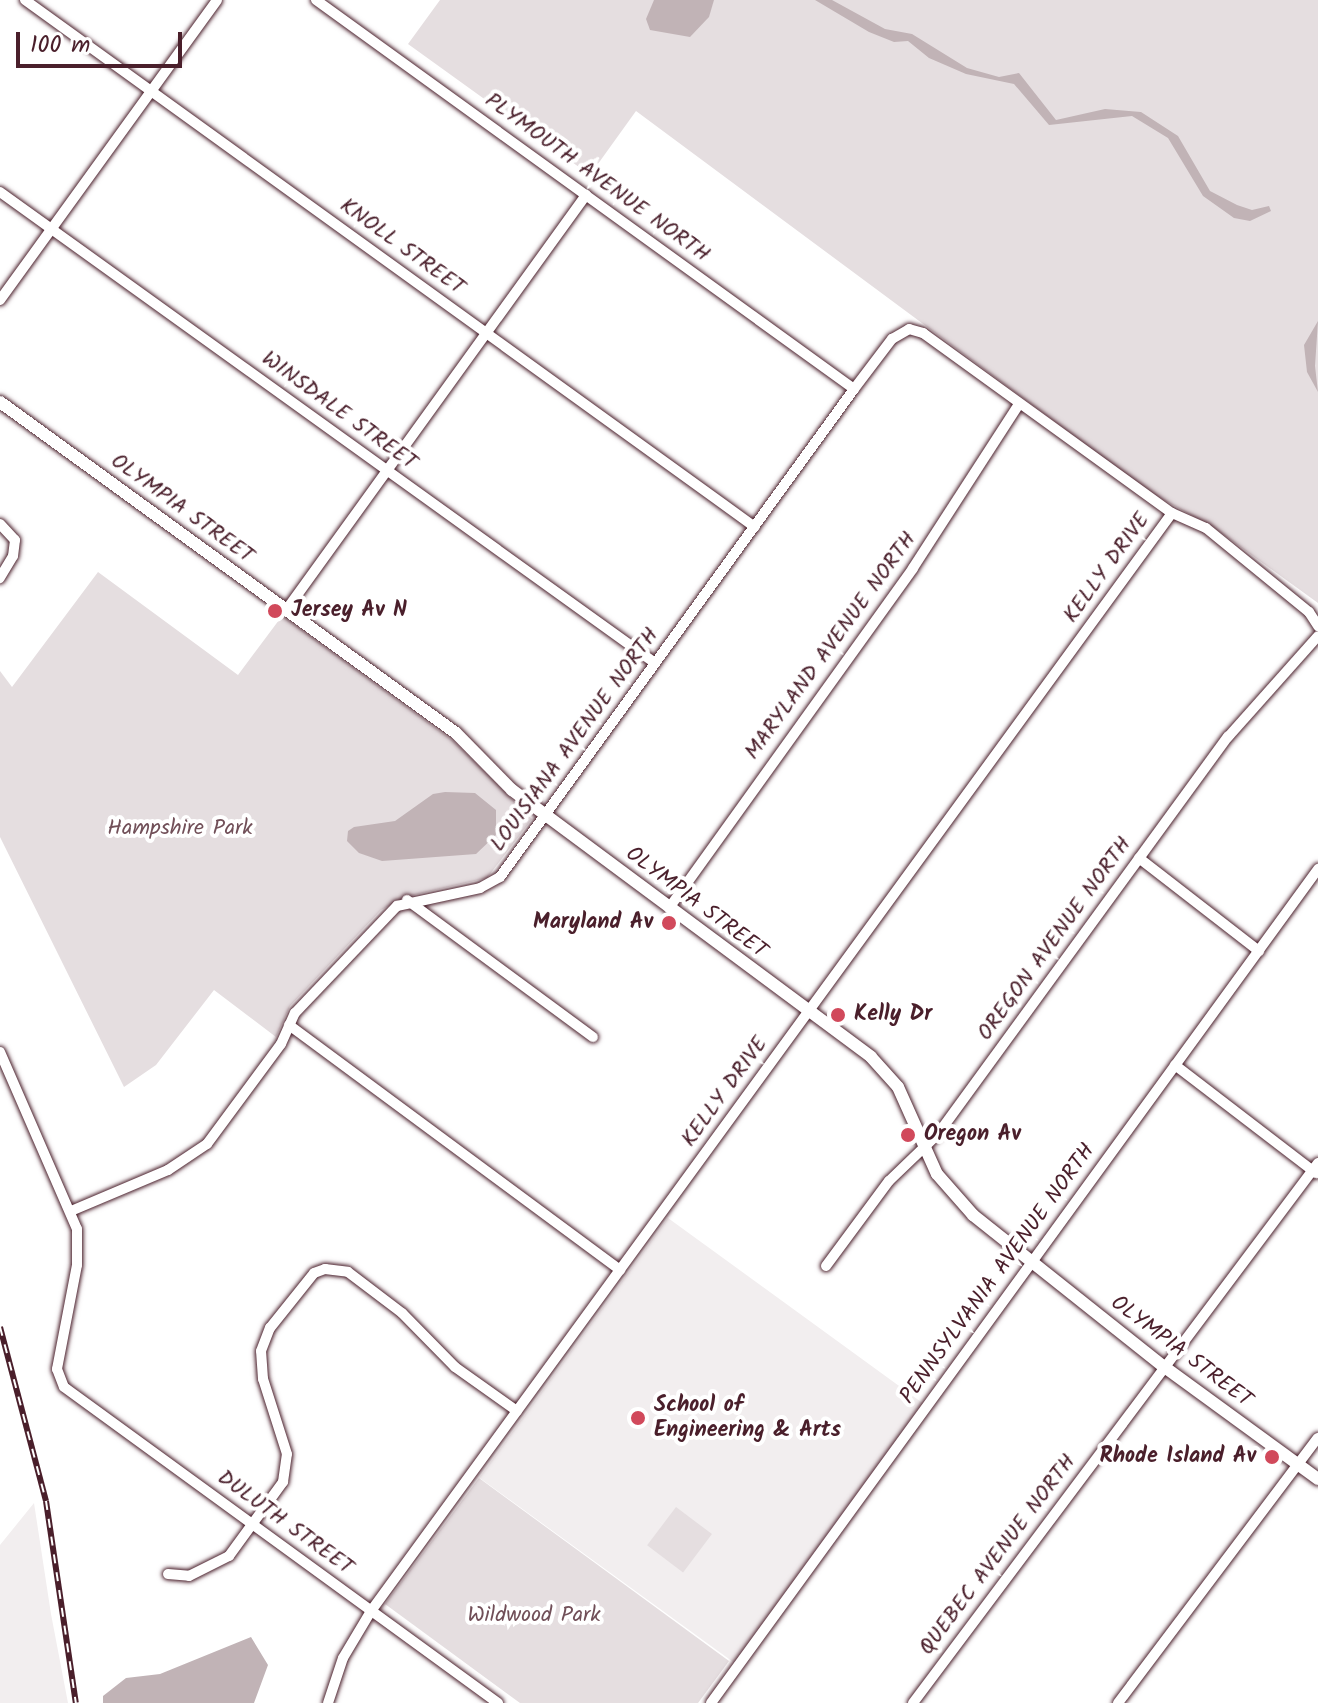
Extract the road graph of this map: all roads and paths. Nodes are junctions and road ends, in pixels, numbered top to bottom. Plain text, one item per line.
1 (25, 0) edge
2 (217, 0) edge
3 (316, 0) edge
4 (151, 91) junction
5 (0, 192) edge
6 (586, 195) junction
7 (51, 229) junction
8 (0, 300) edge
9 (486, 333) junction
10 (854, 389) junction
11 (0, 402) edge
12 (1019, 404) junction
13 (387, 471) junction
14 (1172, 513) junction
15 (0, 524) edge
16 (755, 527) junction
17 (0, 578) edge
18 (287, 609) junction
19 (1318, 626) edge
20 (1318, 636) edge
21 (655, 663) junction
22 (546, 814) junction
23 (1139, 858) junction
24 (1318, 869) edge
25 (1314, 882) edge
26 (407, 900) junction
27 (669, 908) junction
28 (1259, 951) junction
29 (809, 1012) junction
30 (289, 1025) junction
31 (593, 1037) dead end
32 (0, 1052) edge
33 (1175, 1065) junction
34 (925, 1146) junction
35 (1316, 1169) edge
36 (71, 1211) junction
37 (1033, 1265) junction
38 (826, 1266) dead end
39 (620, 1270) junction
40 (1163, 1366) junction
41 (517, 1411) junction
42 (1318, 1438) edge
43 (1297, 1463) junction
44 (1318, 1479) edge
45 (254, 1525) junction
46 (168, 1574) dead end
47 (371, 1611) junction
48 (328, 1703) edge
49 (498, 1703) edge
50 (711, 1703) edge
51 (913, 1703) edge
52 (1118, 1703) edge

1 - 4 street, KNOLL STREET
2 - 4 street
3 - 6 street, PLYMOUTH AVENUE NORTH
4 - 7 street
4 - 9 street, KNOLL STREET
5 - 7 street, WINSDALE STREET
6 - 9 street
6 - 10 street, PLYMOUTH AVENUE NORTH
7 - 8 street
7 - 13 street, WINSDALE STREET
9 - 13 street
9 - 16 street, KNOLL STREET
10 - 12 street, LOUISIANA AVENUE NORTH
10 - 16 street, LOUISIANA AVENUE NORTH
11 - 18 street, OLYMPIA STREET
12 - 14 street
12 - 27 street, MARYLAND AVENUE NORTH
13 - 18 street
13 - 21 street, WINSDALE STREET
14 - 19 street
14 - 29 street, KELLY DRIVE
15 - 17 street
16 - 21 street, LOUISIANA AVENUE NORTH
18 - 22 street, OLYMPIA STREET
20 - 23 street, OREGON AVENUE NORTH
21 - 22 street, LOUISIANA AVENUE NORTH
22 - 26 street, LOUISIANA AVENUE NORTH
22 - 27 street, OLYMPIA STREET
23 - 28 street
23 - 34 street, OREGON AVENUE NORTH
24 - 25 street, PENNSYLVANIA AVENUE NORTH
25 - 28 street, PENNSYLVANIA AVENUE NORTH
26 - 30 street
26 - 31 street
27 - 29 street, OLYMPIA STREET
28 - 33 street, PENNSYLVANIA AVENUE NORTH
29 - 34 street, OLYMPIA STREET
29 - 39 street, KELLY DRIVE
30 - 36 street
30 - 39 street
32 - 36 street
33 - 35 street
33 - 37 street, PENNSYLVANIA AVENUE NORTH
34 - 37 street, OLYMPIA STREET
34 - 38 street, OREGON AVENUE NORTH
35 - 40 street, QUEBEC AVENUE NORTH
36 - 45 street, DULUTH STREET
37 - 40 street, OLYMPIA STREET
37 - 50 street, PENNSYLVANIA AVENUE NORTH
39 - 41 street, KELLY DRIVE
40 - 43 street, OLYMPIA STREET
40 - 51 street, QUEBEC AVENUE NORTH
41 - 45 street
41 - 47 street, KELLY DRIVE
42 - 43 street
43 - 44 street, OLYMPIA STREET
43 - 52 street
45 - 46 street
45 - 47 street, DULUTH STREET
47 - 48 street, KELLY DRIVE
47 - 49 street, DULUTH STREET

